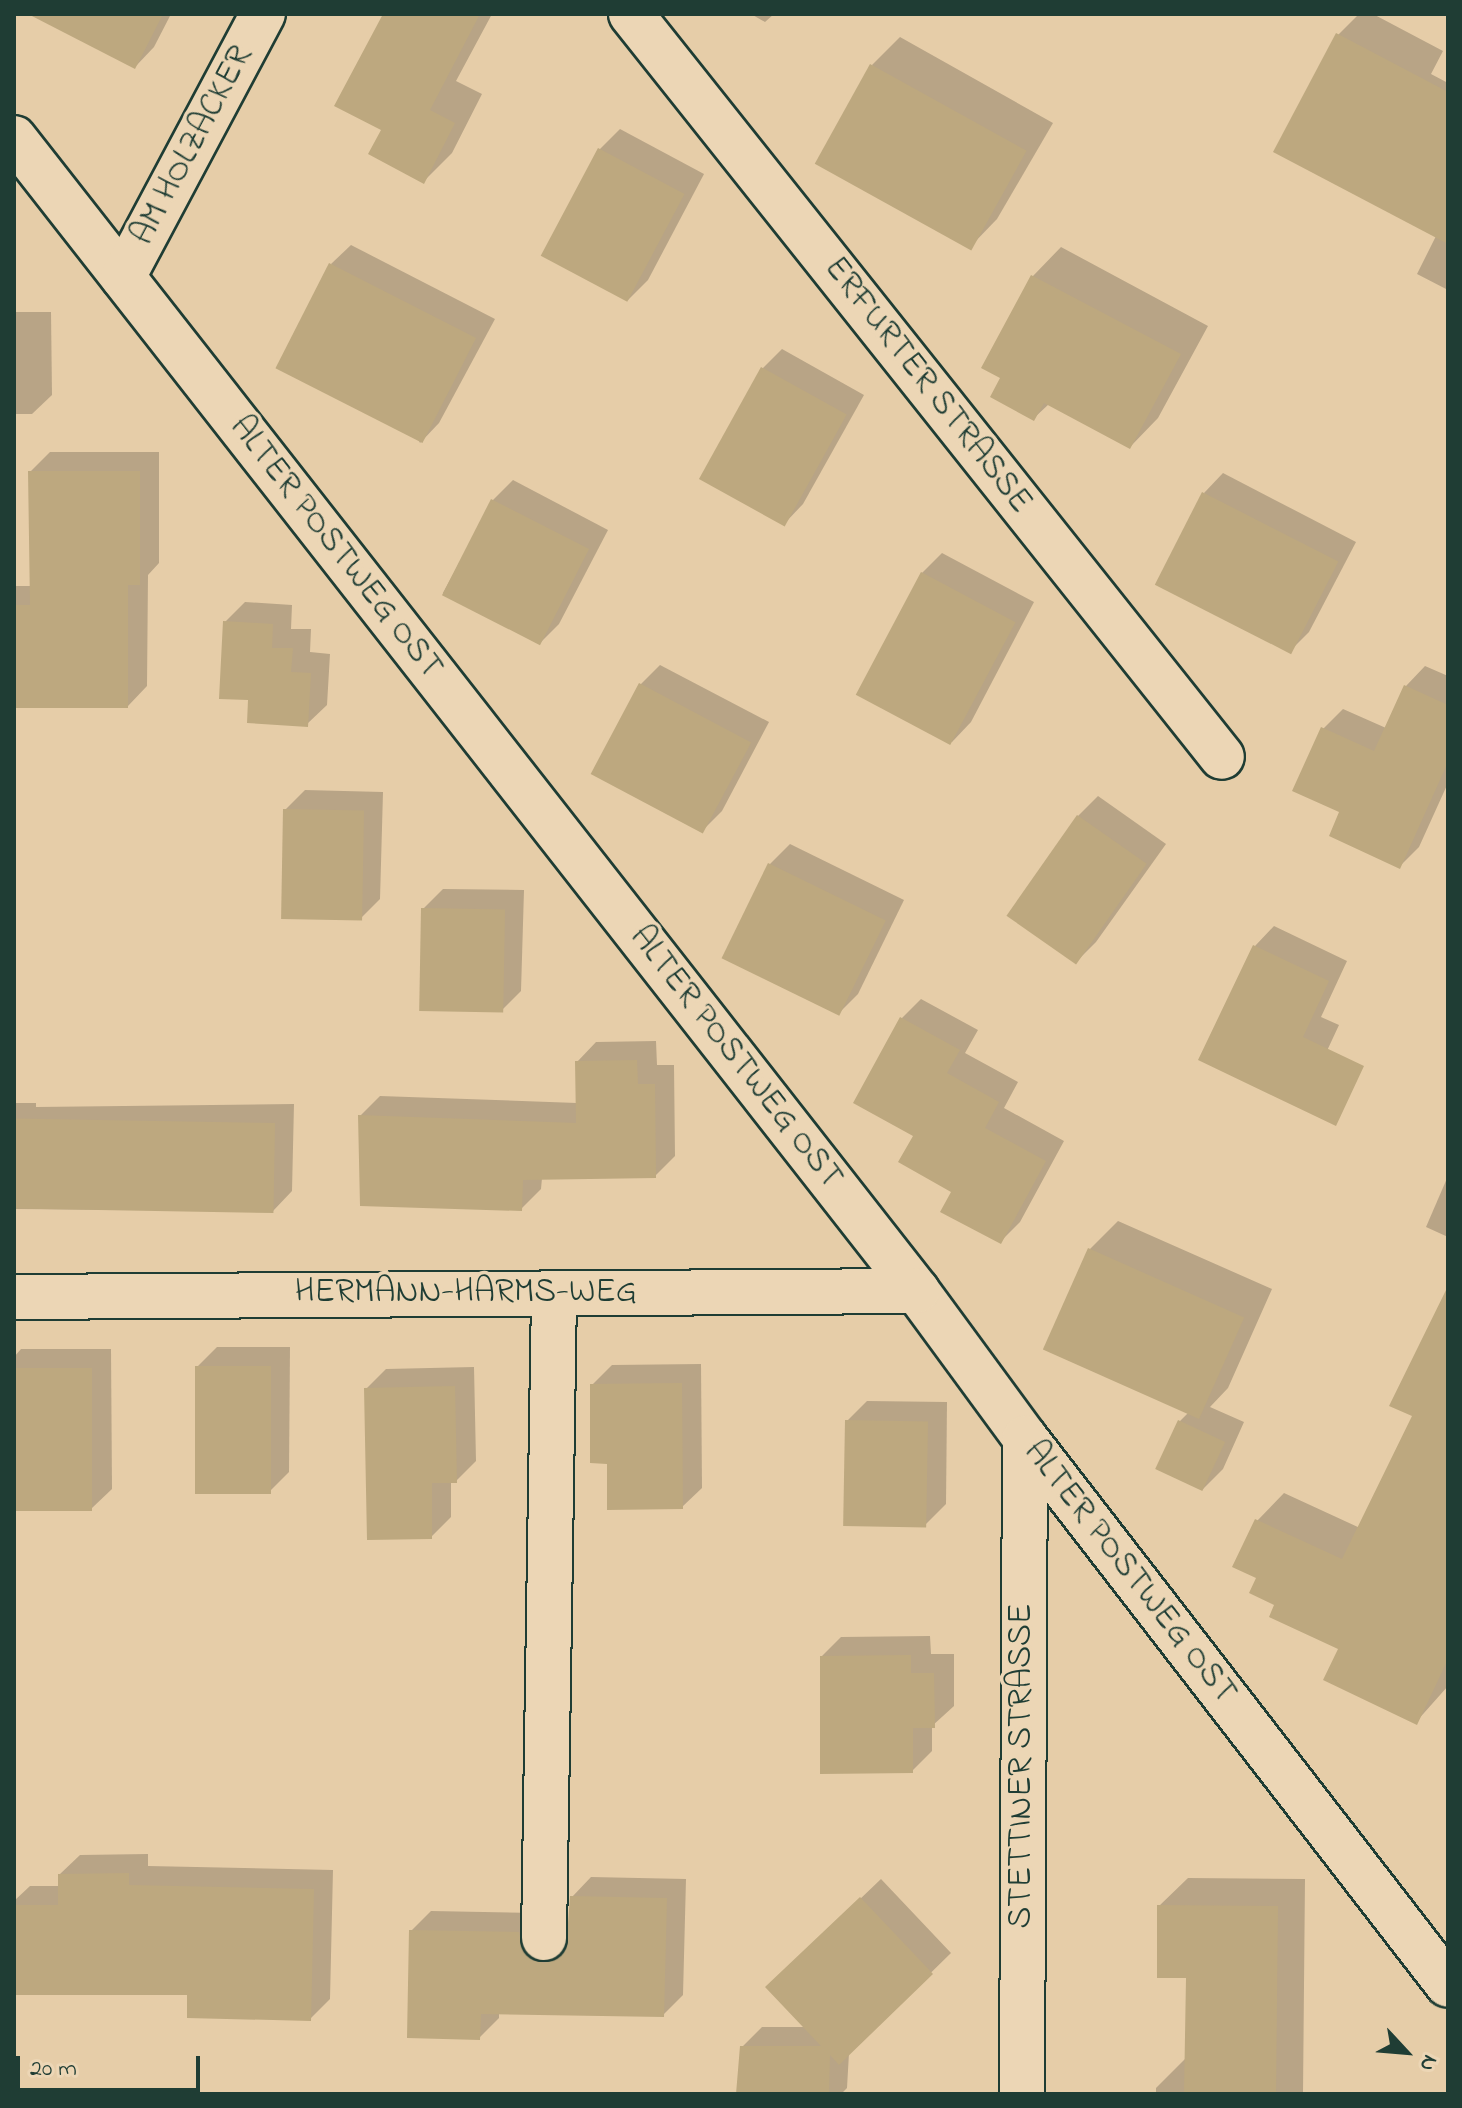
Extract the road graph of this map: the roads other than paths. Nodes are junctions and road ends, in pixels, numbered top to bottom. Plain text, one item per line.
1 (263, 14) edge
2 (631, 14) edge
3 (14, 138) edge
4 (123, 277) junction
5 (1222, 757) dead end
6 (917, 1291) junction
7 (554, 1294) junction
8 (14, 1297) edge
9 (1025, 1438) junction
10 (544, 1938) dead end
11 (1448, 1985) edge
12 (1022, 2094) edge

1 - 4 street, AM HOLZACKER
2 - 5 street, ERFURTER STRASSE
3 - 4 street, ALTER POSTWEG OST
4 - 6 street, ALTER POSTWEG OST
6 - 7 street, HERMANN-HARMS-WEG
6 - 9 street, ALTER POSTWEG OST
7 - 8 street, HERMANN-HARMS-WEG
7 - 10 street
9 - 11 street, ALTER POSTWEG OST
9 - 12 street, STETTINER STRASSE

